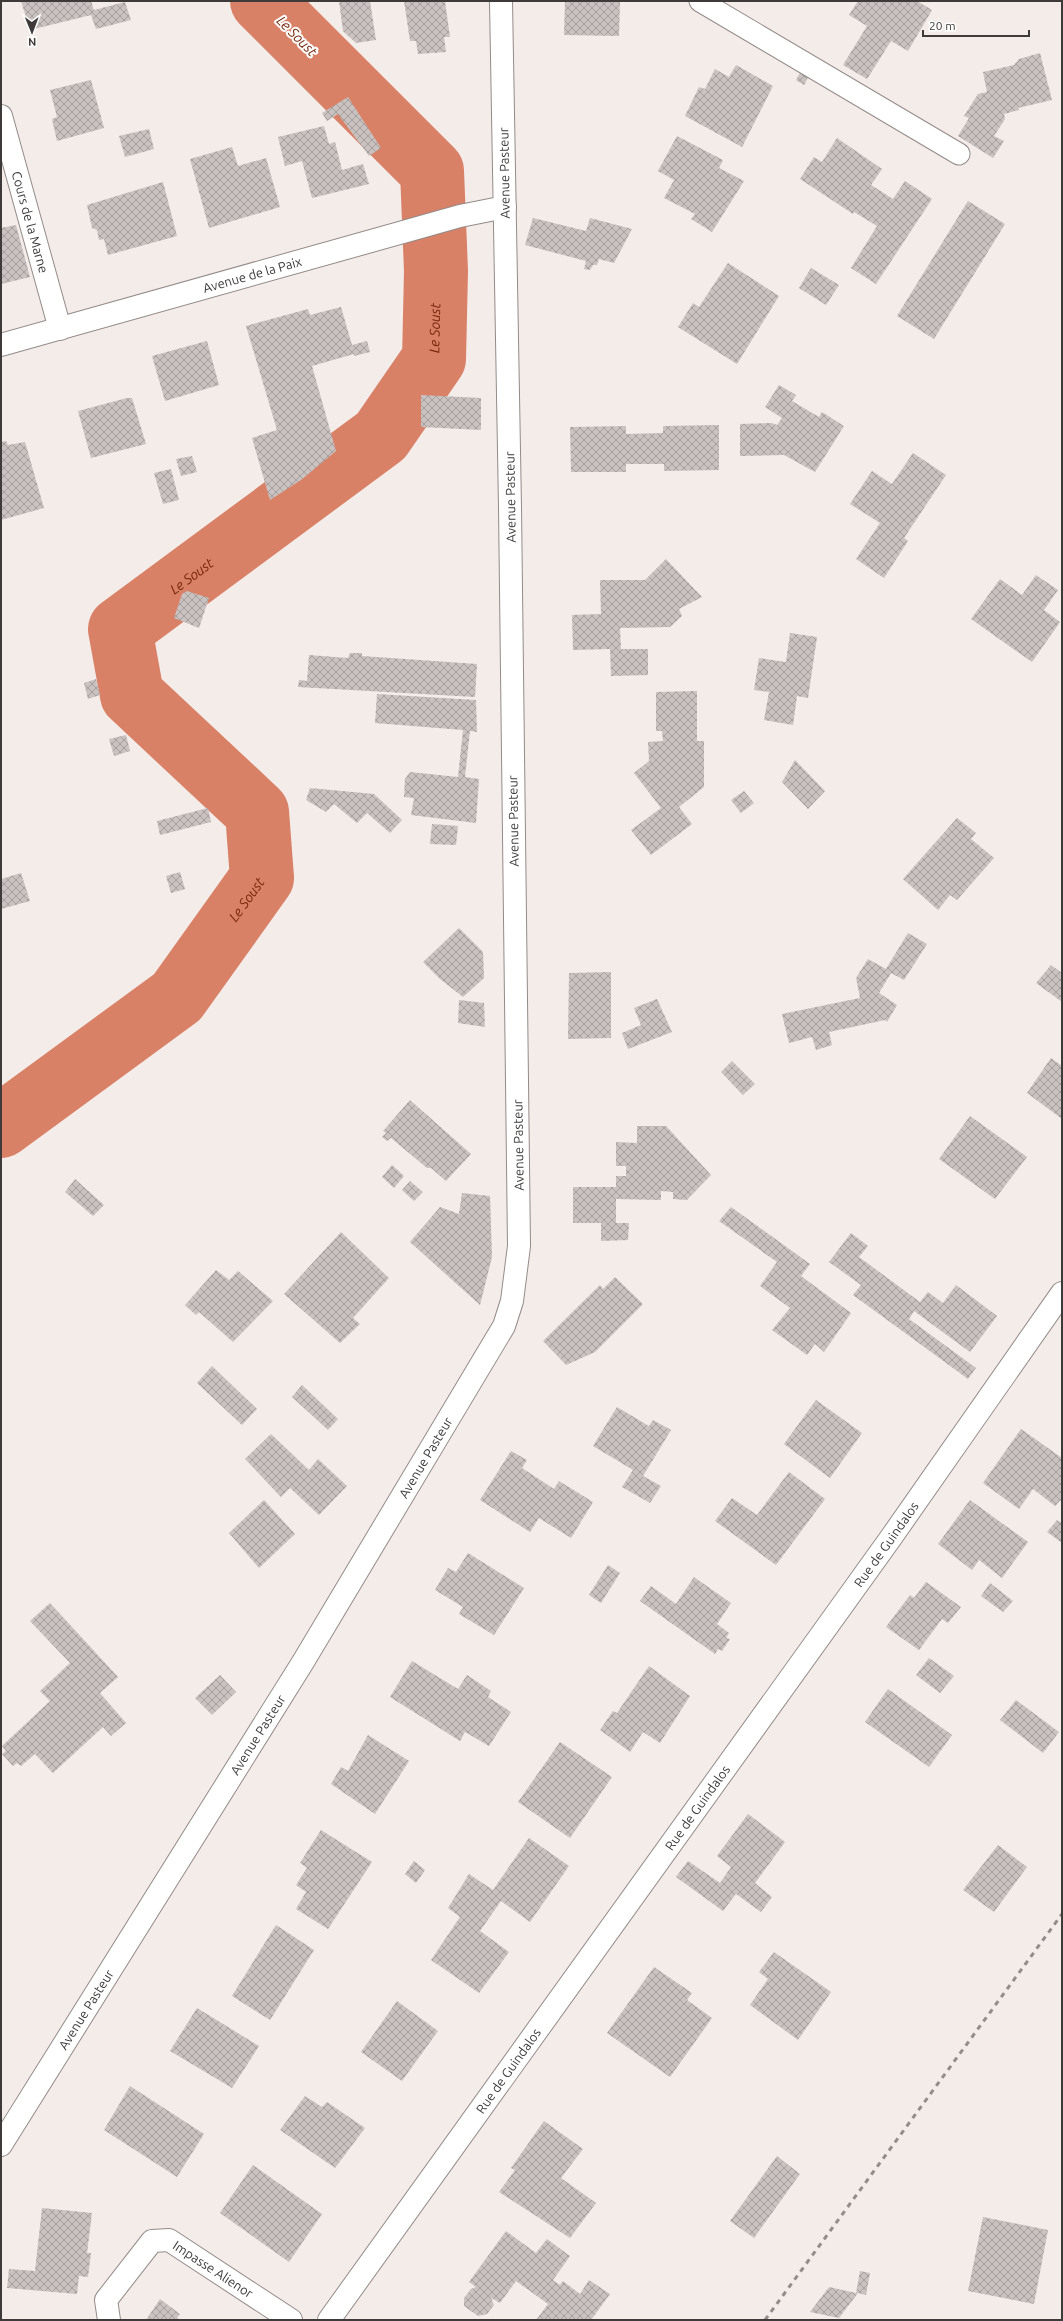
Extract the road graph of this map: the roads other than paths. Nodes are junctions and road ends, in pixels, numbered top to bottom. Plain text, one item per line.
1 (501, 1) edge
2 (700, 1) edge
3 (1, 116) edge
4 (959, 154) dead end
5 (505, 207) junction
6 (60, 329) junction
7 (1, 345) edge
8 (1062, 1293) edge
9 (1, 2145) edge
10 (109, 2320) edge
11 (291, 2320) edge
12 (329, 2320) edge

1 - 5 street, Avenue Pasteur
2 - 4 lane
3 - 6 street, Cours de la Marne
5 - 6 street, Avenue de la Paix
5 - 9 street, Avenue Pasteur
6 - 7 street, Avenue de la Paix
8 - 12 street, Rue de Guindalos
10 - 11 street, Impasse Alienor

